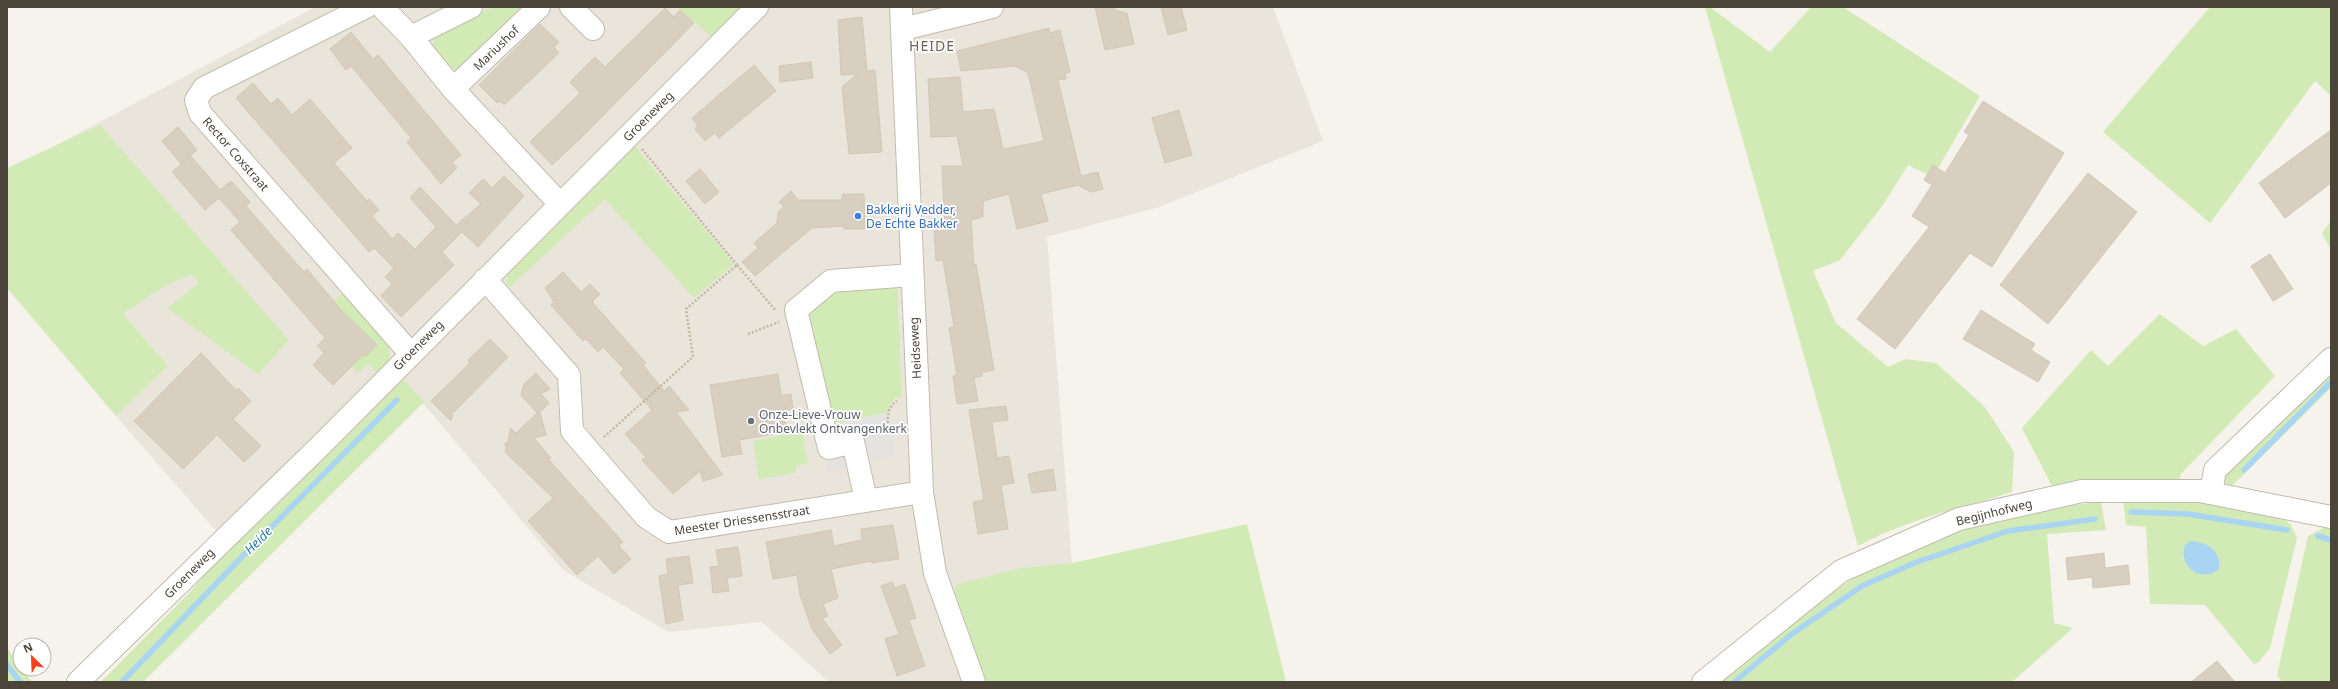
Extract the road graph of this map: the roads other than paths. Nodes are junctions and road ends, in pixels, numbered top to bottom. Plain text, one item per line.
1 (366, 7) edge
2 (382, 7) edge
3 (471, 7) edge
4 (539, 7) edge
5 (571, 7) edge
6 (757, 7) edge
7 (901, 7) edge
8 (992, 7) edge
9 (593, 29) dead end
10 (903, 29) junction
11 (411, 38) junction
12 (453, 89) junction
13 (560, 204) junction
14 (912, 275) junction
15 (485, 279) junction
16 (410, 353) junction
17 (2331, 359) edge
18 (922, 492) junction
19 (2211, 493) junction
20 (866, 500) junction
21 (2331, 517) edge
22 (78, 682) edge
23 (974, 682) edge
24 (1702, 682) edge

1 - 16 street, Rector Coxstraat
2 - 11 street
3 - 11 street
4 - 12 street, Mariushof
5 - 9 street
6 - 13 street, Groeneweg
7 - 10 street, Heidseweg
8 - 10 street
10 - 14 street, Heidseweg
11 - 12 street
12 - 13 street
13 - 15 street, Groeneweg
14 - 18 street, Heidseweg
14 - 20 street
15 - 16 street, Groeneweg
15 - 20 street, Meester Driessensstraat
16 - 22 street, Groeneweg
17 - 19 street
18 - 20 street, Meester Driessensstraat
18 - 23 street, Heidseweg
19 - 21 street, Begijnhofweg
19 - 24 street, Begijnhofweg

